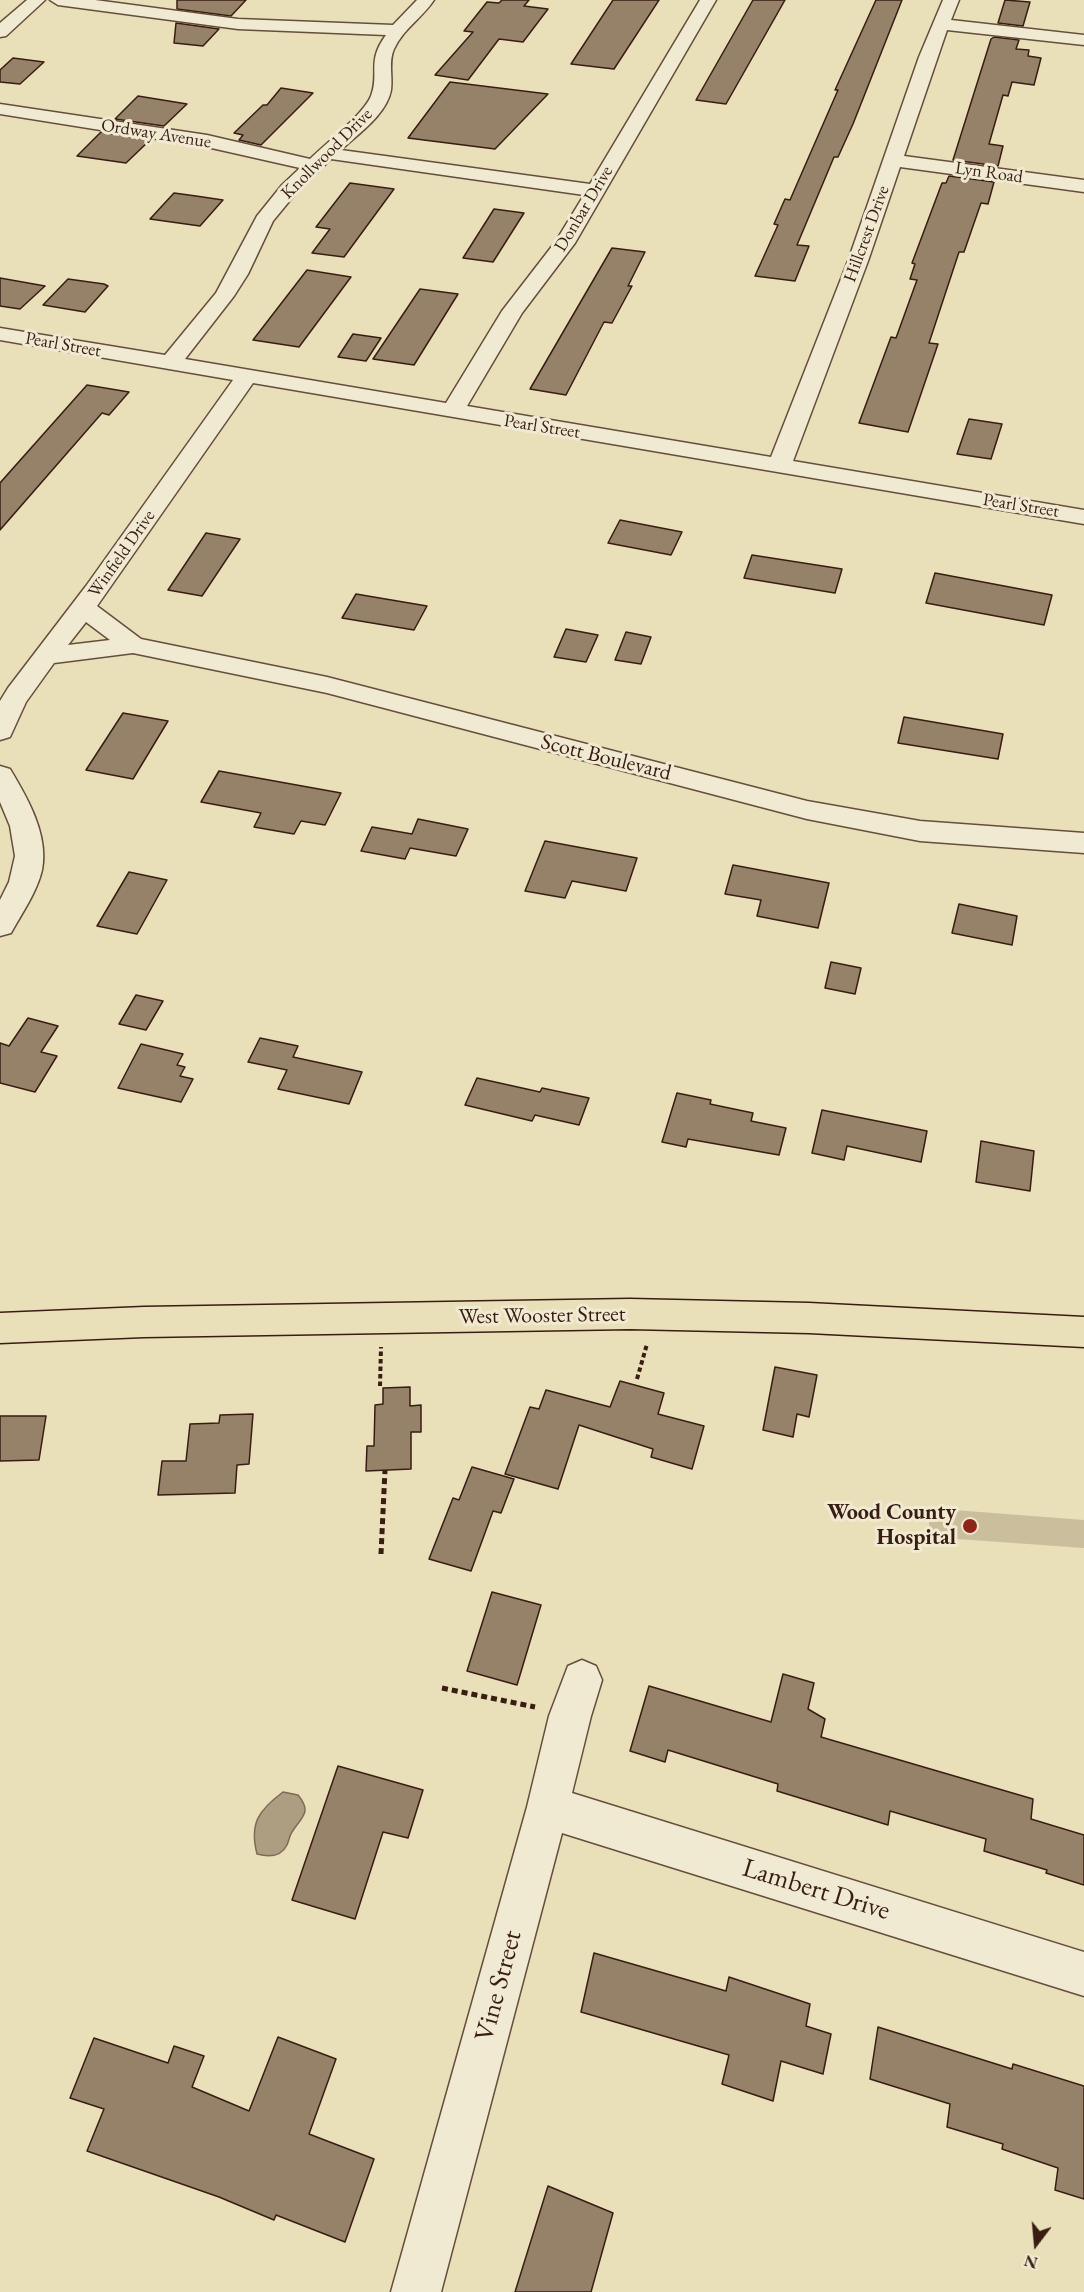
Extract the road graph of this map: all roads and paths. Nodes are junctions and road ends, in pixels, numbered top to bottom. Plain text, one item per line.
1 (37, 0) edge
2 (58, 0) edge
3 (426, 0) edge
4 (708, 0) edge
5 (951, 0) edge
6 (941, 24) junction
7 (400, 30) junction
8 (0, 32) edge
9 (1084, 40) edge
10 (0, 109) edge
11 (318, 159) junction
12 (893, 160) junction
13 (1084, 186) edge
14 (597, 191) junction
15 (0, 334) edge
16 (170, 364) junction
17 (246, 377) junction
18 (452, 412) junction
19 (779, 466) junction
20 (1084, 517) edge
21 (84, 608) junction
22 (133, 645) junction
23 (49, 656) junction
24 (0, 731) edge
25 (0, 775) edge
26 (1084, 843) edge
27 (0, 925) edge
28 (0, 1328) edge
29 (1084, 1332) edge
30 (649, 1334) dead end
31 (382, 1340) dead end
32 (638, 1379) dead end
33 (380, 1386) dead end
34 (385, 1470) dead end
35 (381, 1554) dead end
36 (442, 1688) dead end
37 (576, 1698) joint
38 (548, 1807) junction
39 (1084, 1974) edge
40 (416, 2292) edge

1 - 8 street
2 - 7 street
3 - 7 street, Knollwood Drive
4 - 14 street, Donbar Drive
5 - 6 street, Hillcrest Drive
6 - 9 street
6 - 12 street, Hillcrest Drive
7 - 11 street, Knollwood Drive
10 - 11 street, Ordway Avenue
11 - 14 street, Ordway Avenue
11 - 16 street, Knollwood Drive
12 - 13 street, Lyn Road
12 - 19 street, Hillcrest Drive
14 - 18 street, Donbar Drive
15 - 16 street, Pearl Street
16 - 17 street, Pearl Street
17 - 18 street, Pearl Street
17 - 21 street, Winfield Drive
18 - 19 street, Pearl Street
19 - 20 street, Pearl Street
21 - 22 street, Scott Boulevard
21 - 23 street, Winfield Drive
22 - 23 street, Scott Boulevard
22 - 26 street, Scott Boulevard
23 - 24 street, Winfield Drive
25 - 27 street
28 - 29 main road, West Wooster Street
30 - 32 path
31 - 33 path
34 - 35 path
36 - 37 path
37 - 38 street, Vine Street
38 - 39 street, Lambert Drive
38 - 40 street, Vine Street

